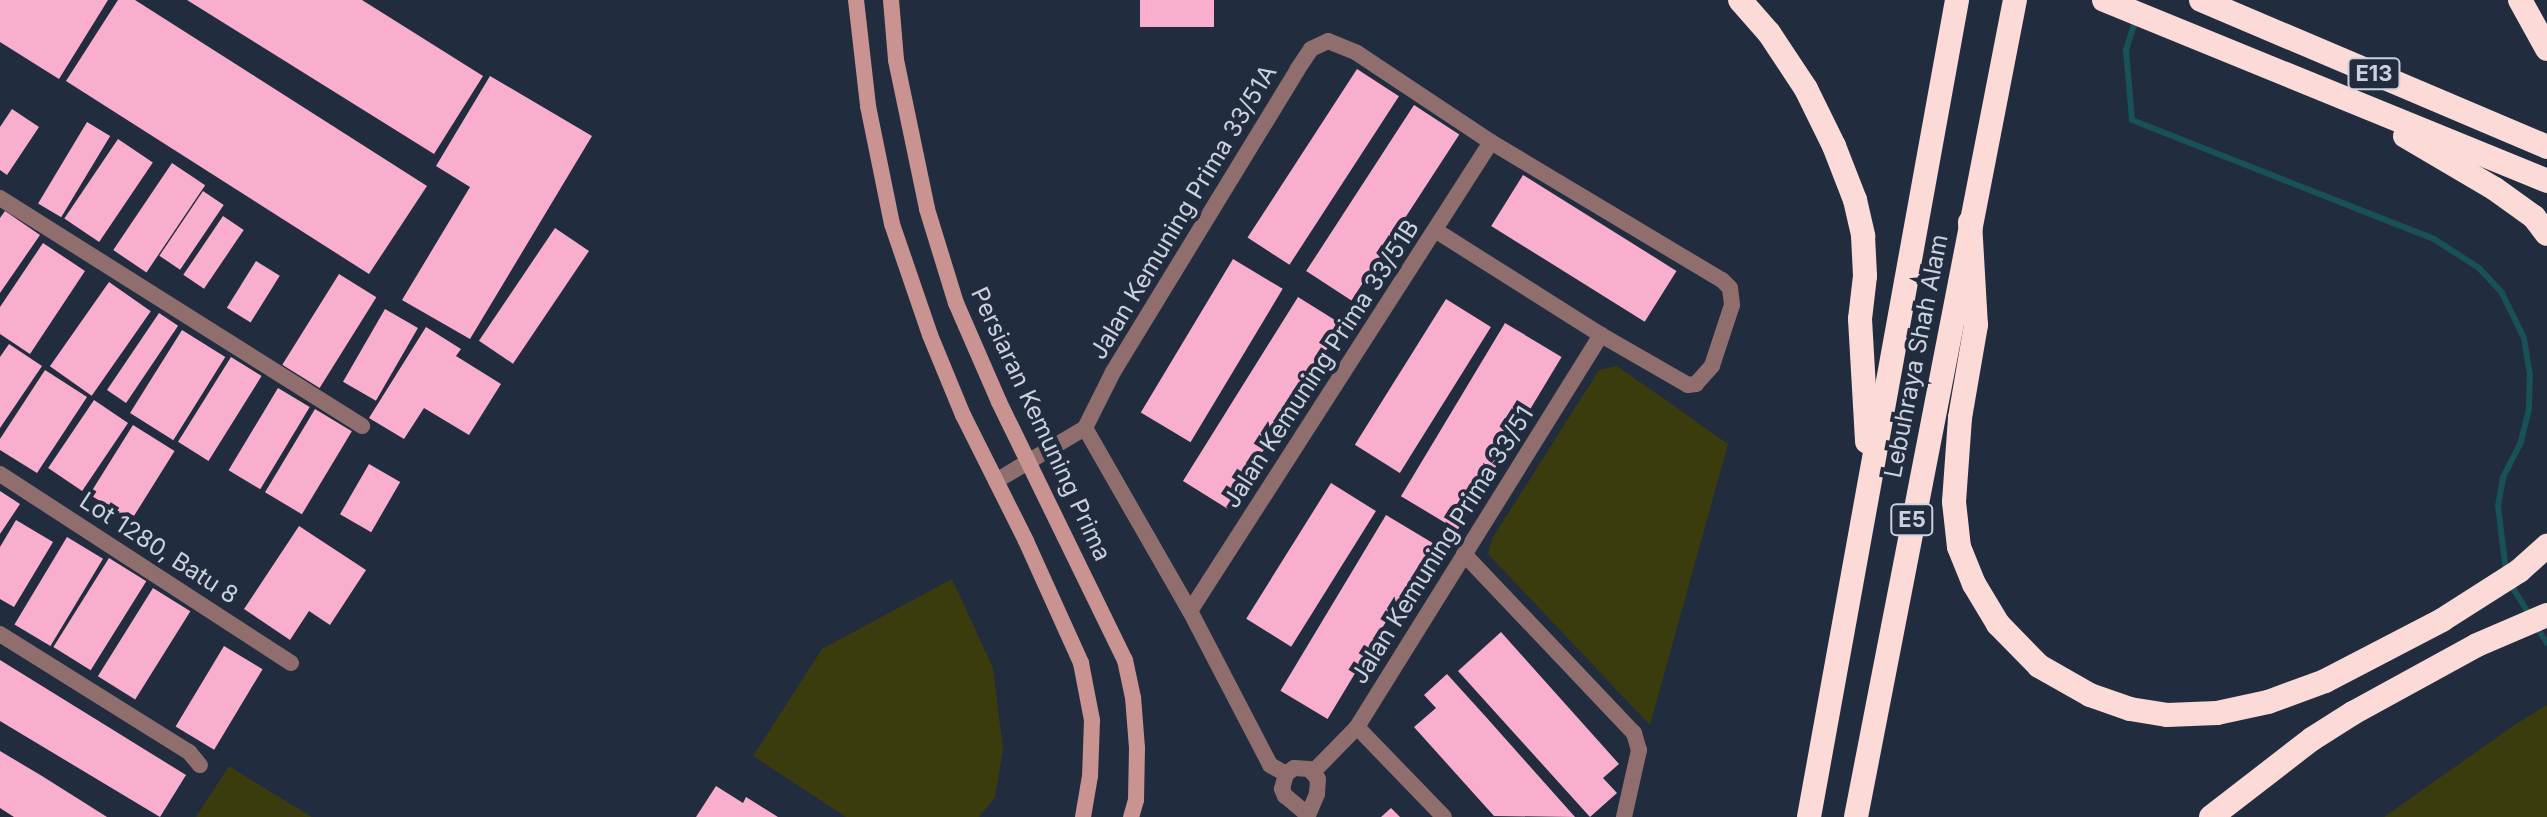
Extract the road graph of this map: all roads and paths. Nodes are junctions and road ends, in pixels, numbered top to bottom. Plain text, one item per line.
1 (856, 0) edge
2 (891, 0) edge
3 (1740, 0) edge
4 (1957, 0) edge
5 (2015, 0) edge
6 (2104, 0) edge
7 (2201, 0) edge
8 (2520, 0) edge
9 (2547, 49) edge
10 (2366, 109) junction
11 (1491, 142) junction
12 (2547, 147) edge
13 (2547, 181) edge
14 (0, 198) edge
15 (1970, 222) junction
16 (1435, 230) junction
17 (2547, 234) edge
18 (1601, 335) junction
19 (362, 426) dead end
20 (1085, 428) junction
21 (1028, 460) junction
22 (0, 474) edge
23 (1869, 477) junction
24 (996, 481) junction
25 (2545, 548) edge
26 (1464, 554) junction
27 (1190, 611) junction
28 (2547, 615) edge
29 (0, 634) edge
30 (291, 663) dead end
31 (1357, 727) junction
32 (200, 765) dead end
33 (1313, 772) junction
34 (1286, 774) junction
35 (1309, 816) edge
36 (1083, 817) edge
37 (1131, 817) edge
38 (1444, 817) edge
39 (1624, 817) edge
40 (1809, 817) edge
41 (1856, 817) edge
42 (2211, 817) edge

1 - 24 street
2 - 21 street, Persiaran Kemuning Prima
3 - 23 highway
4 - 23 highway, Lebuhraya Shah Alam / E5
5 - 15 highway, Lebuhraya Shah Alam / E5
6 - 10 highway, E13
7 - 12 highway, E13
8 - 9 highway
10 - 13 highway, E13
10 - 17 highway
11 - 16 street, Jalan Kemuning Prima 33/51B
11 - 18 street
11 - 20 street, Jalan Kemuning Prima 33/51A
14 - 19 street
15 - 25 highway
15 - 41 highway, Lebuhraya Shah Alam / E5
16 - 18 street
16 - 27 street, Jalan Kemuning Prima 33/51B
18 - 26 street, Jalan Kemuning Prima 33/51
20 - 21 street
20 - 27 street
21 - 24 street
21 - 37 street, Persiaran Kemuning Prima
22 - 30 street, Lot 1280, Batu 8
23 - 40 highway, Lebuhraya Shah Alam / E5
24 - 36 street
26 - 31 street, Jalan Kemuning Prima 33/51
26 - 39 street
27 - 34 street
28 - 42 highway
29 - 32 street
31 - 33 street, Jalan Kemuning Prima 33/51
31 - 38 street
33 - 34 street
33 - 35 street
34 - 35 street

